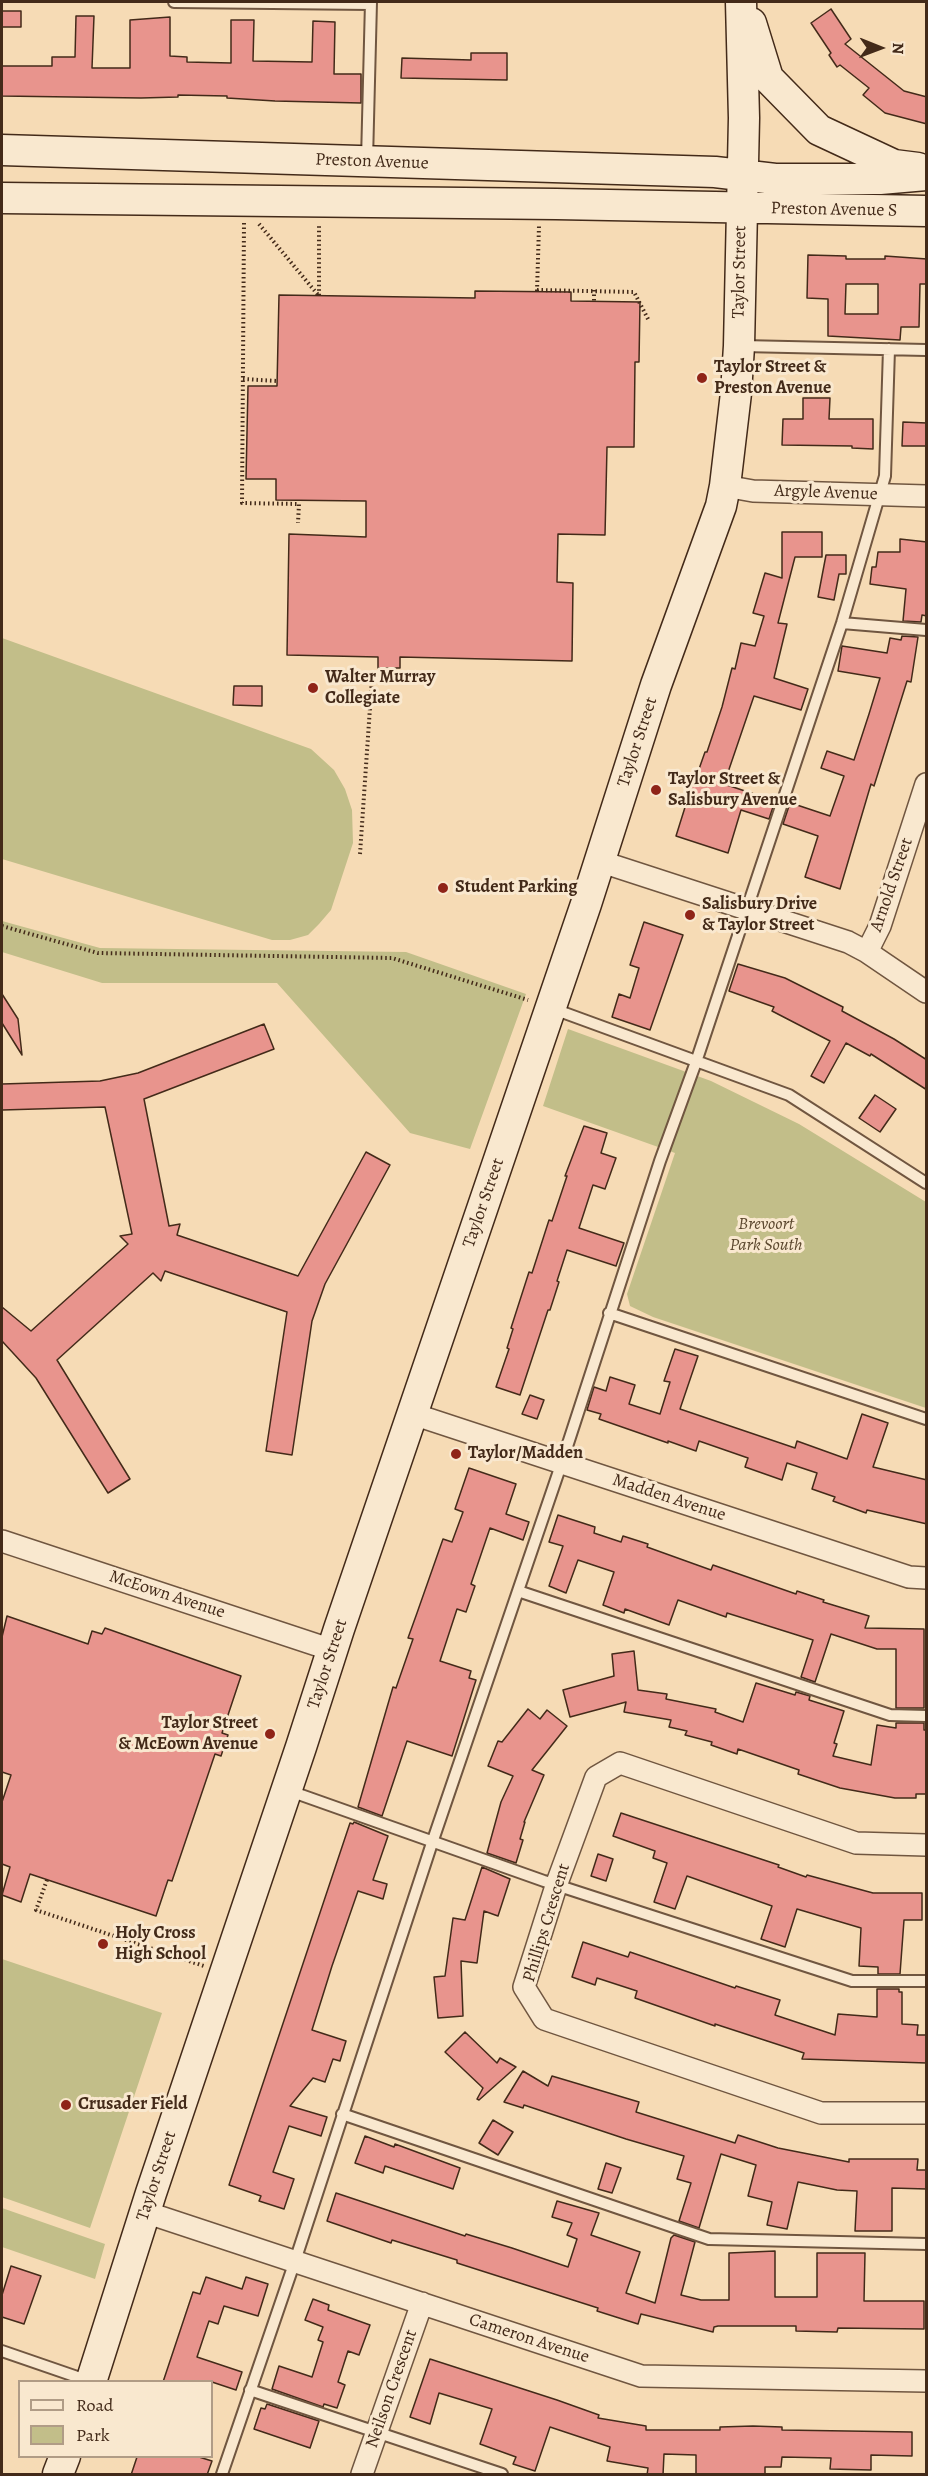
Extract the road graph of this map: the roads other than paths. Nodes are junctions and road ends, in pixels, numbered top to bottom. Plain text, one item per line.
1 (174, 2) edge
2 (742, 2) edge
3 (371, 3) edge
4 (2, 150) edge
5 (367, 162) junction
6 (927, 169) edge
7 (927, 175) edge
8 (742, 176) junction
9 (2, 198) edge
10 (742, 208) junction
11 (927, 211) edge
12 (739, 346) junction
13 (889, 349) junction
14 (927, 350) edge
15 (725, 486) junction
16 (880, 495) junction
17 (927, 496) edge
18 (842, 623) junction
19 (927, 630) edge
20 (927, 784) edge
21 (599, 861) junction
22 (747, 908) junction
23 (867, 952) junction
24 (927, 992) edge
25 (551, 1008) junction
26 (696, 1062) junction
27 (927, 1183) edge
28 (609, 1313) junction
29 (413, 1414) junction
30 (927, 1419) edge
31 (562, 1462) junction
32 (2, 1541) edge
33 (927, 1578) edge
34 (518, 1591) junction
35 (332, 1650) junction
36 (927, 1716) edge
37 (287, 1790) junction
38 (432, 1843) junction
39 (927, 1845) edge
40 (557, 1883) junction
41 (927, 1980) edge
42 (342, 2114) junction
43 (927, 2114) edge
44 (145, 2212) junction
45 (927, 2244) edge
46 (295, 2261) junction
47 (422, 2303) junction
48 (2, 2351) edge
49 (84, 2380) edge
50 (91, 2380) edge
51 (927, 2381) edge
52 (250, 2390) junction
53 (376, 2433) junction
54 (65, 2458) edge
55 (58, 2475) edge
56 (222, 2475) edge
57 (362, 2475) edge
58 (502, 2475) edge

1 - 3 lane
2 - 6 main road
2 - 8 main road, Taylor Street
3 - 5 lane
4 - 5 main road, Preston Avenue
5 - 8 main road, Preston Avenue
7 - 8 main road, Preston Avenue S
8 - 10 main road, Taylor Street
9 - 10 main road
10 - 11 main road, Preston Avenue S
10 - 12 main road, Taylor Street
12 - 13 lane
12 - 15 main road, Taylor Street
13 - 14 lane
13 - 16 lane
15 - 16 street, Argyle Avenue
15 - 21 main road, Taylor Street
16 - 17 street, Argyle Avenue
16 - 18 lane
18 - 19 lane
18 - 22 lane
20 - 23 street, Arnold Street
21 - 22 street
21 - 25 main road, Taylor Street
22 - 23 street
22 - 26 lane
23 - 24 street
25 - 26 lane
25 - 29 main road, Taylor Street
26 - 27 lane
26 - 28 lane
28 - 30 lane
28 - 31 lane
29 - 31 street, Madden Avenue
29 - 35 main road, Taylor Street
31 - 33 street, Madden Avenue
31 - 34 lane
32 - 35 street, McEown Avenue
34 - 36 lane
34 - 38 lane
35 - 37 main road, Taylor Street
37 - 38 lane
37 - 44 main road, Taylor Street
38 - 40 lane
38 - 42 lane
39 - 40 street, Phillips Crescent
40 - 41 lane
40 - 43 street, Phillips Crescent
42 - 45 lane
42 - 46 lane
44 - 46 street, Cameron Avenue
44 - 50 main road, Taylor Street
46 - 47 street, Cameron Avenue
46 - 52 lane
47 - 51 street, Cameron Avenue
47 - 53 street, Neilson Crescent
48 - 49 lane
52 - 53 lane
52 - 56 lane
53 - 57 street, Neilson Crescent
53 - 58 lane
54 - 55 main road

